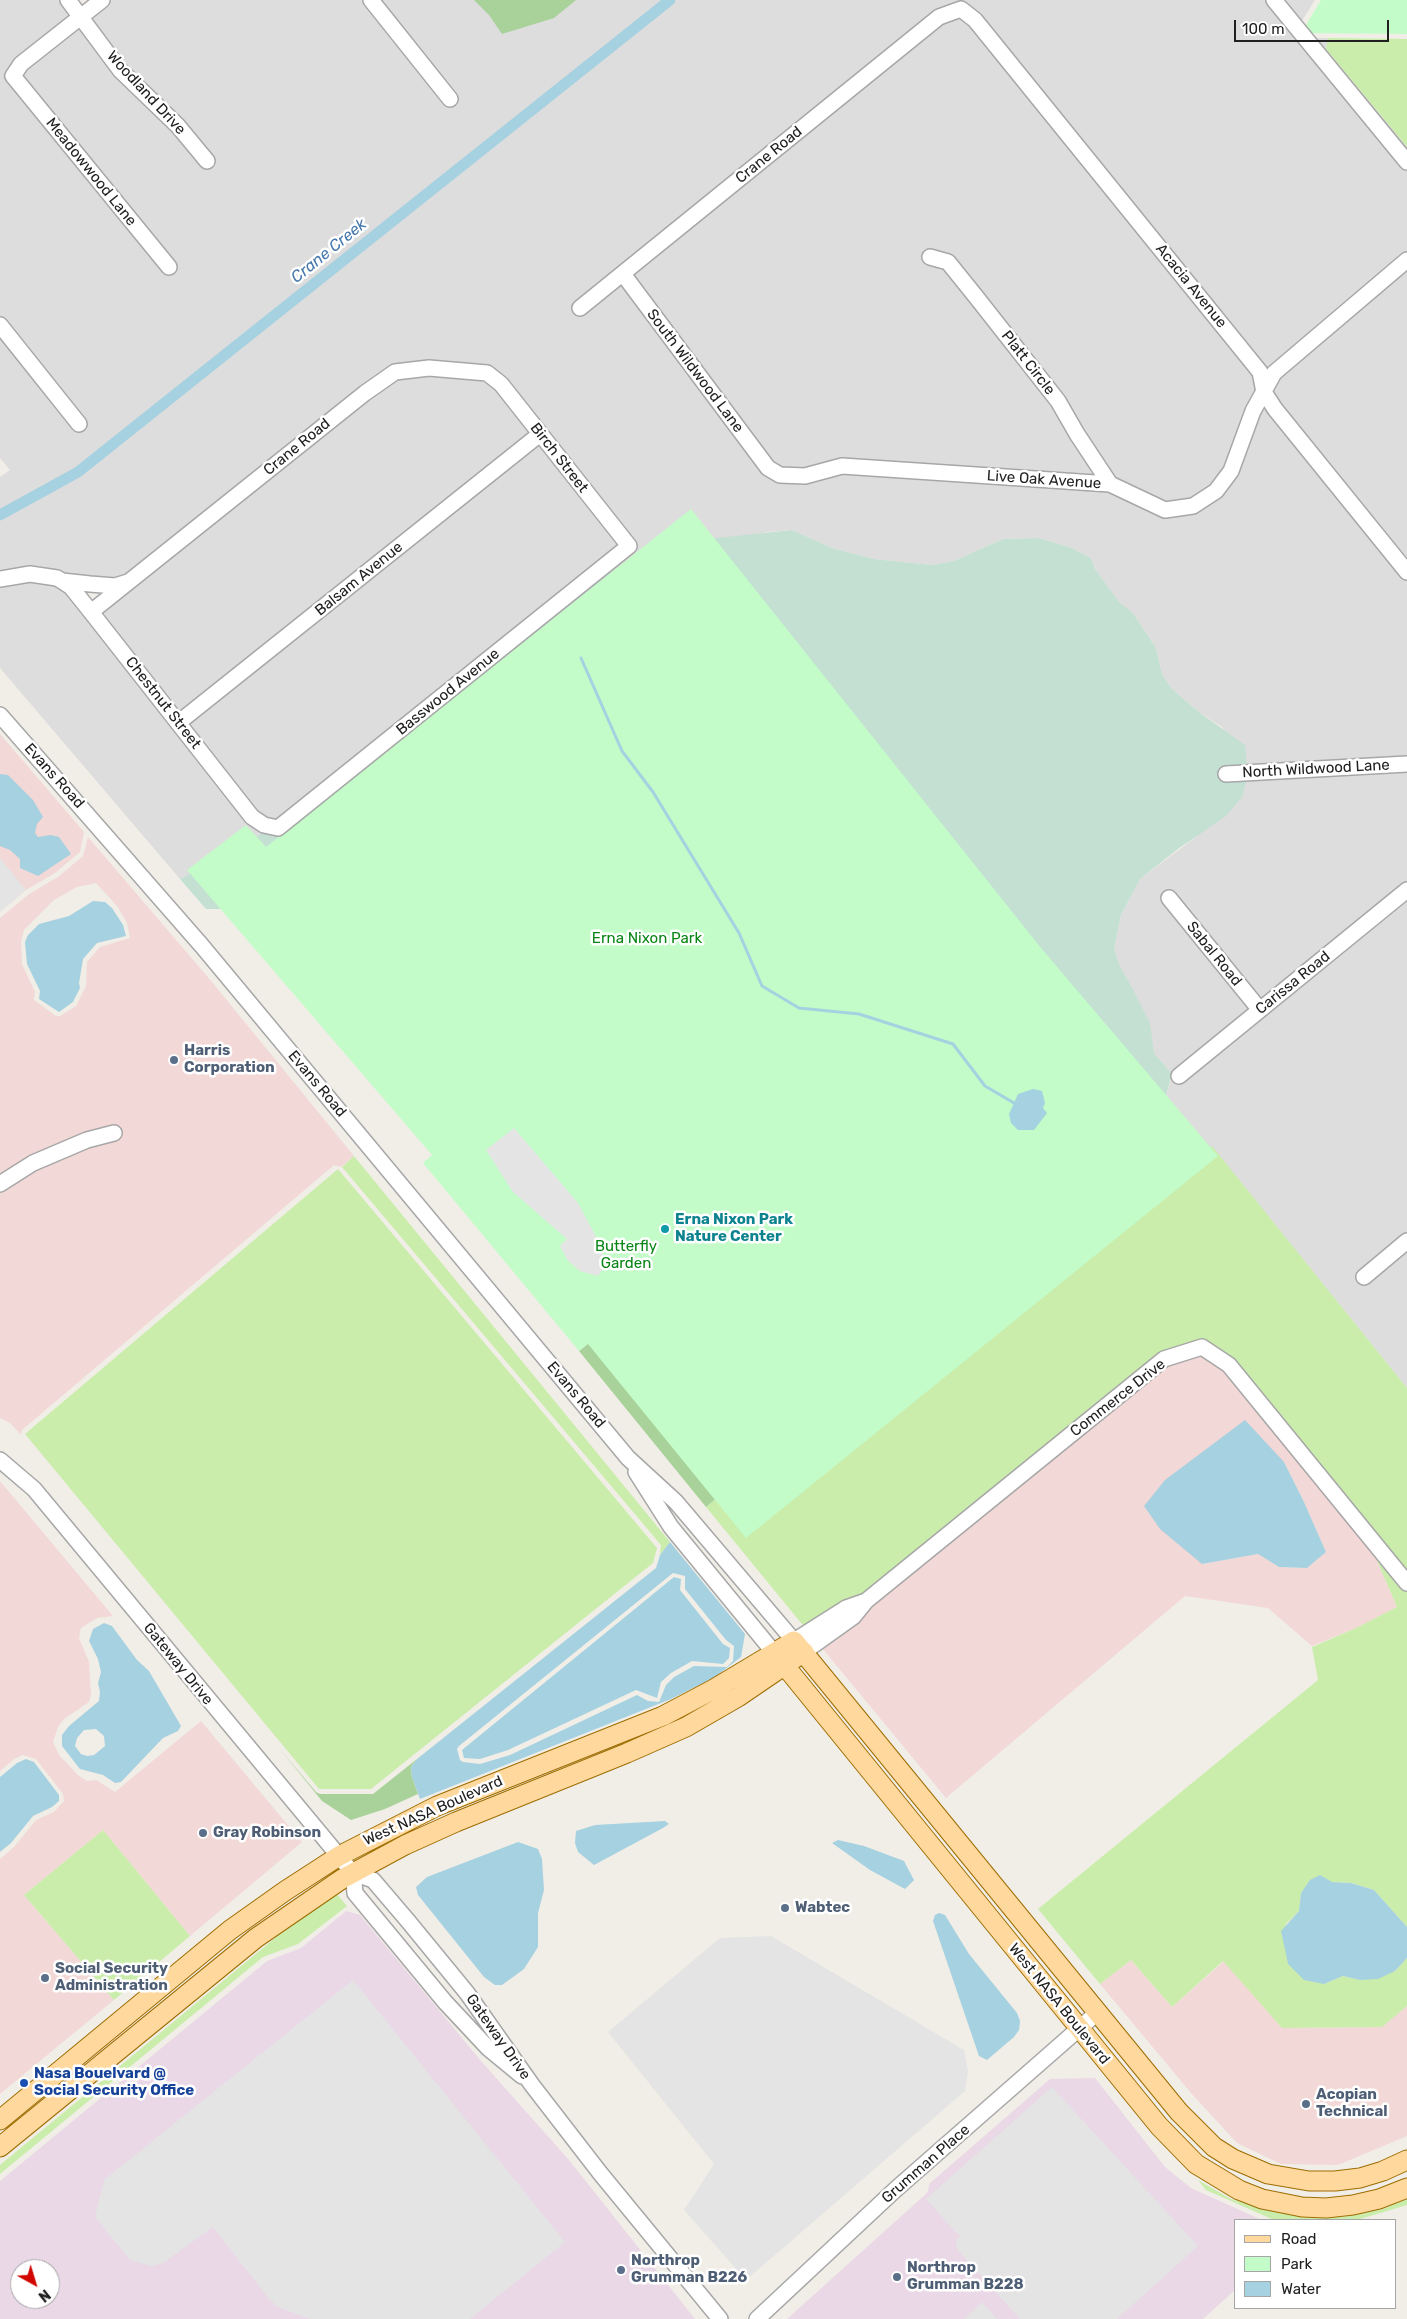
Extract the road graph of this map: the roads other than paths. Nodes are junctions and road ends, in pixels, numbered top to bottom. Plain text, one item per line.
1 (68, 0) edge
2 (102, 0) edge
3 (371, 0) edge
4 (1274, 0) edge
5 (961, 9) joint
6 (82, 17) junction
7 (450, 99) dead end
8 (207, 161) dead end
9 (1407, 162) edge
10 (930, 257) dead end
11 (1407, 260) edge
12 (169, 267) dead end
13 (623, 274) junction
14 (580, 308) dead end
15 (0, 325) edge
16 (487, 373) joint
17 (1264, 392) junction
18 (79, 424) dead end
19 (540, 434) junction
20 (768, 468) joint
21 (1110, 484) junction
22 (629, 546) joint
23 (1407, 572) edge
24 (0, 579) edge
25 (62, 582) junction
26 (129, 582) junction
27 (91, 612) junction
28 (0, 715) edge
29 (178, 723) junction
30 (1407, 764) edge
31 (1226, 774) dead end
32 (264, 825) joint
33 (1407, 890) edge
34 (1169, 898) dead end
35 (1260, 1010) junction
36 (1179, 1076) dead end
37 (114, 1133) dead end
38 (0, 1184) edge
39 (1407, 1241) edge
40 (1364, 1277) dead end
41 (628, 1458) junction
42 (0, 1460) edge
43 (1407, 1583) edge
44 (799, 1646) junction
45 (779, 1659) junction
46 (339, 1856) junction
47 (353, 1873) junction
48 (1098, 2012) junction
49 (1079, 2029) junction
50 (532, 2085) junction
51 (0, 2120) edge
52 (0, 2147) edge
53 (1407, 2160) edge
54 (1407, 2188) edge
55 (720, 2319) edge
56 (757, 2319) edge

1 - 6 street, Woodland Drive
2 - 6 street
3 - 7 street
4 - 9 street
5 - 13 street, Crane Road
5 - 17 street, Acacia Avenue
6 - 8 street, Woodland Drive
6 - 12 street, Meadowwood Lane
10 - 21 street, Platt Circle
11 - 17 street, Live Oak Avenue
13 - 14 street, Crane Road
13 - 20 street, South Wildwood Lane
15 - 18 street
16 - 19 street, Birch Street
16 - 26 street, Crane Road
17 - 21 street, Live Oak Avenue
17 - 23 street, Acacia Avenue
19 - 22 street, Birch Street
19 - 29 street, Balsam Avenue
20 - 21 street, Live Oak Avenue
22 - 32 street, Basswood Avenue
24 - 25 street
25 - 26 street
25 - 27 street, Chestnut Street
26 - 27 street, Crane Road
27 - 29 street, Chestnut Street
28 - 41 street, Evans Road
29 - 32 street, Chestnut Street
30 - 31 street, North Wildwood Lane
33 - 35 street, Carissa Road
34 - 35 street, Sabal Road
35 - 36 street, Carissa Road
37 - 38 street
39 - 40 street
41 - 44 street, Evans Road
41 - 45 street, Evans Road
42 - 46 street, Gateway Drive
43 - 44 street, Commerce Drive
44 - 45 main road, West NASA Boulevard
44 - 48 main road, West NASA Boulevard
45 - 46 main road, West NASA Boulevard
45 - 47 main road, West NASA Boulevard
45 - 49 main road, West NASA Boulevard
46 - 47 street, Gateway Drive
46 - 51 main road, West NASA Boulevard
47 - 50 street, Gateway Drive
47 - 50 street, Gateway Drive
47 - 52 main road, West NASA Boulevard
48 - 49 street, Grumman Place
48 - 53 main road, West NASA Boulevard
49 - 54 main road, West NASA Boulevard
49 - 56 street, Grumman Place
50 - 55 street

